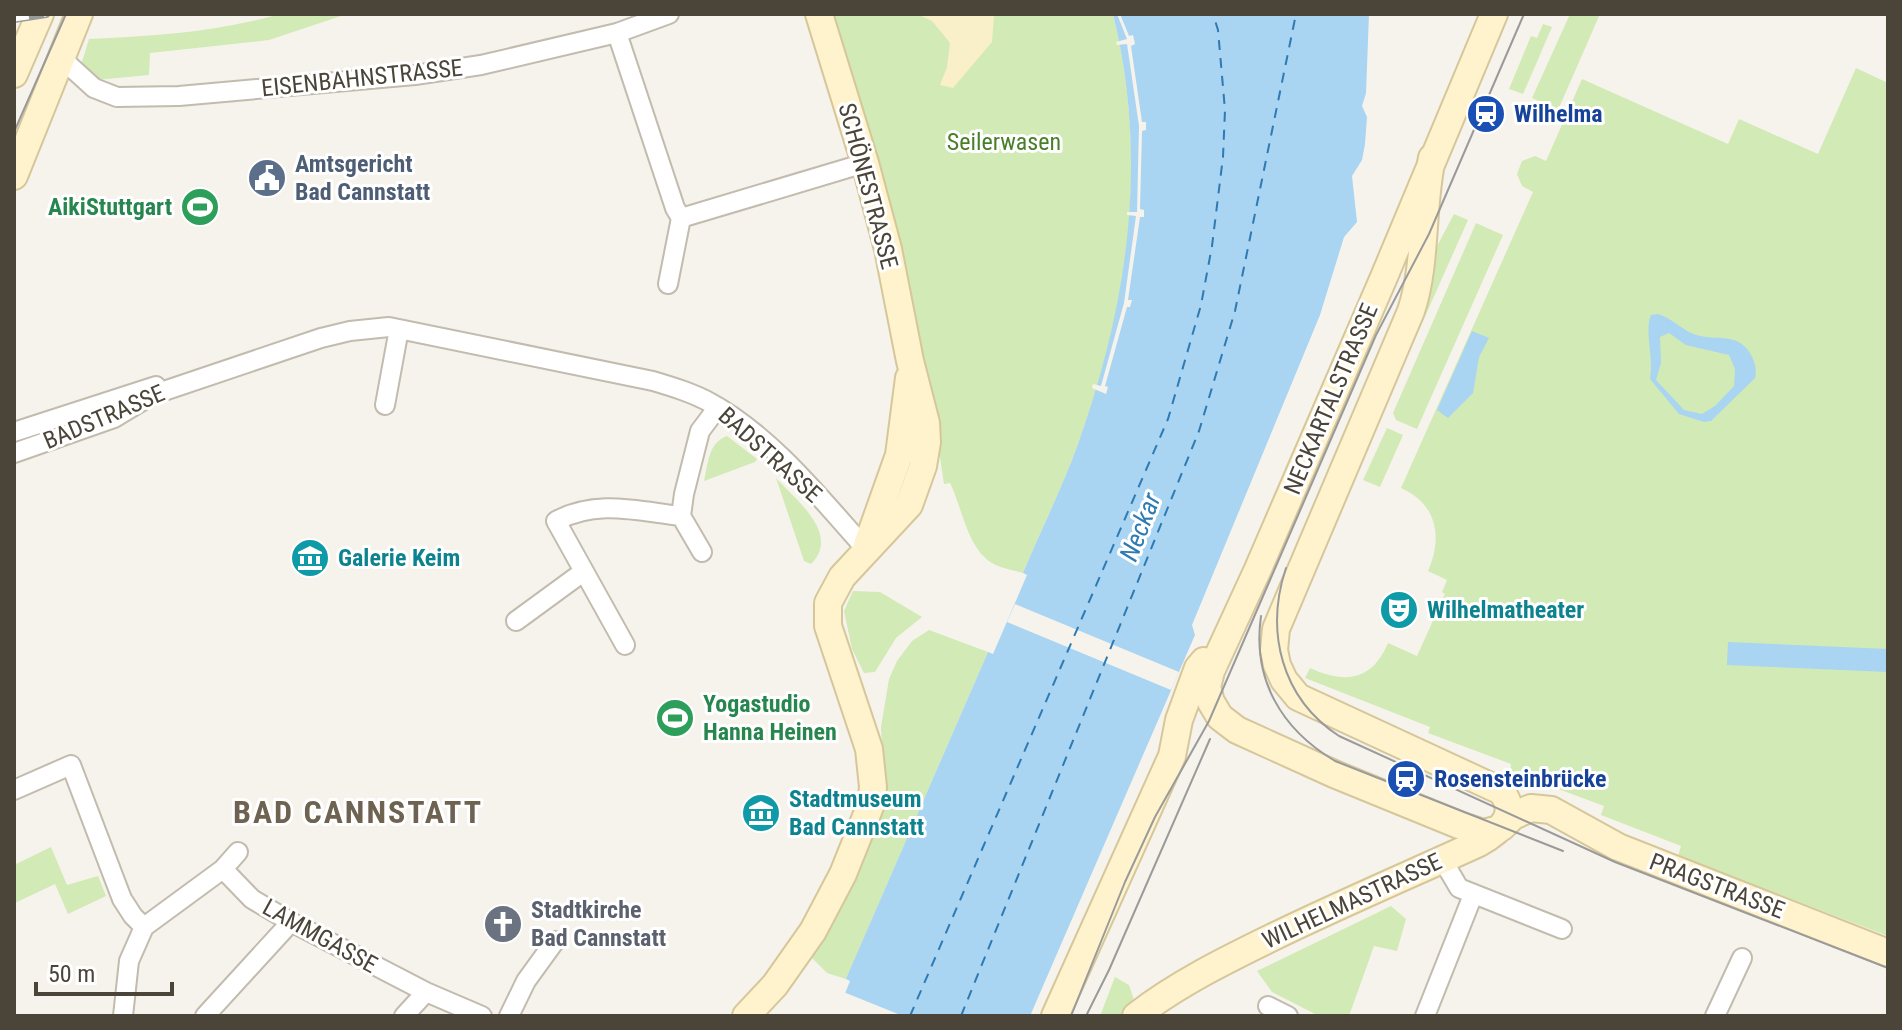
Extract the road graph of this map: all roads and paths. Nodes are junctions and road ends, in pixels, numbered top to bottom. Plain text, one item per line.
1 (40, 14) edge
2 (79, 14) edge
3 (669, 14) edge
4 (819, 14) edge
5 (1494, 14) edge
6 (617, 33) junction
7 (61, 58) junction
8 (14, 74) edge
9 (1432, 158) junction
10 (865, 163) junction
11 (14, 176) edge
12 (681, 218) junction
13 (668, 284) dead end
14 (399, 329) junction
15 (910, 361) junction
16 (194, 381) junction
17 (385, 405) dead end
18 (718, 407) junction
19 (14, 432) edge
20 (14, 453) edge
21 (681, 516) junction
22 (866, 549) junction
23 (702, 552) dead end
24 (583, 572) junction
25 (516, 621) dead end
26 (1276, 629) joint
27 (1226, 638) junction
28 (625, 645) dead end
29 (1467, 774) junction
30 (14, 790) edge
31 (1551, 810) junction
32 (1500, 828) junction
33 (238, 852) dead end
34 (1442, 859) junction
35 (223, 869) junction
36 (1473, 895) junction
37 (291, 922) junction
38 (144, 927) junction
39 (1562, 929) dead end
40 (555, 941) dead end
41 (1888, 953) edge
42 (1742, 958) dead end
43 (426, 992) junction
44 (1268, 1006) dead end
45 (123, 1016) edge
46 (205, 1016) edge
47 (404, 1016) edge
48 (482, 1016) edge
49 (509, 1016) edge
50 (746, 1016) edge
51 (1055, 1016) edge
52 (1136, 1016) edge
53 (1288, 1016) edge
54 (1425, 1016) edge
55 (1715, 1016) edge

1 - 8 main road
2 - 7 main road
3 - 6 street, EISENBAHNSTRASSE
4 - 10 main road, SCHÖNESTRASSE
5 - 9 main road, NECKARTALSTRASSE
6 - 7 street, EISENBAHNSTRASSE
6 - 12 street
7 - 11 main road
9 - 26 main road, NECKARTALSTRASSE
9 - 27 main road, NECKARTALSTRASSE
10 - 12 street
10 - 15 main road, SCHÖNESTRASSE
12 - 13 street
14 - 16 street, BADSTRASSE
14 - 17 street
14 - 18 street, BADSTRASSE
15 - 22 main road, SCHÖNESTRASSE
15 - 22 main road, SCHÖNESTRASSE
16 - 19 street, BADSTRASSE
16 - 20 street, BADSTRASSE
18 - 21 street
18 - 22 street, BADSTRASSE
21 - 23 street
21 - 24 street
22 - 50 main road
24 - 25 street
24 - 28 street
26 - 29 main road, PRAGSTRASSE
27 - 32 main road, NECKARTALSTRASSE
27 - 51 main road, NECKARTALSTRASSE
29 - 31 main road, PRAGSTRASSE
29 - 32 main road
30 - 38 street
31 - 32 main road
31 - 41 main road, PRAGSTRASSE
32 - 34 main road, WILHELMASTRASSE
33 - 35 street
34 - 36 street
34 - 52 main road, WILHELMASTRASSE
35 - 37 street, LAMMGASSE
35 - 38 street
36 - 39 street
36 - 54 street
37 - 43 street, LAMMGASSE
37 - 46 street
38 - 45 street
40 - 49 street
42 - 55 street
43 - 47 street
43 - 48 street, LAMMGASSE
44 - 53 street

